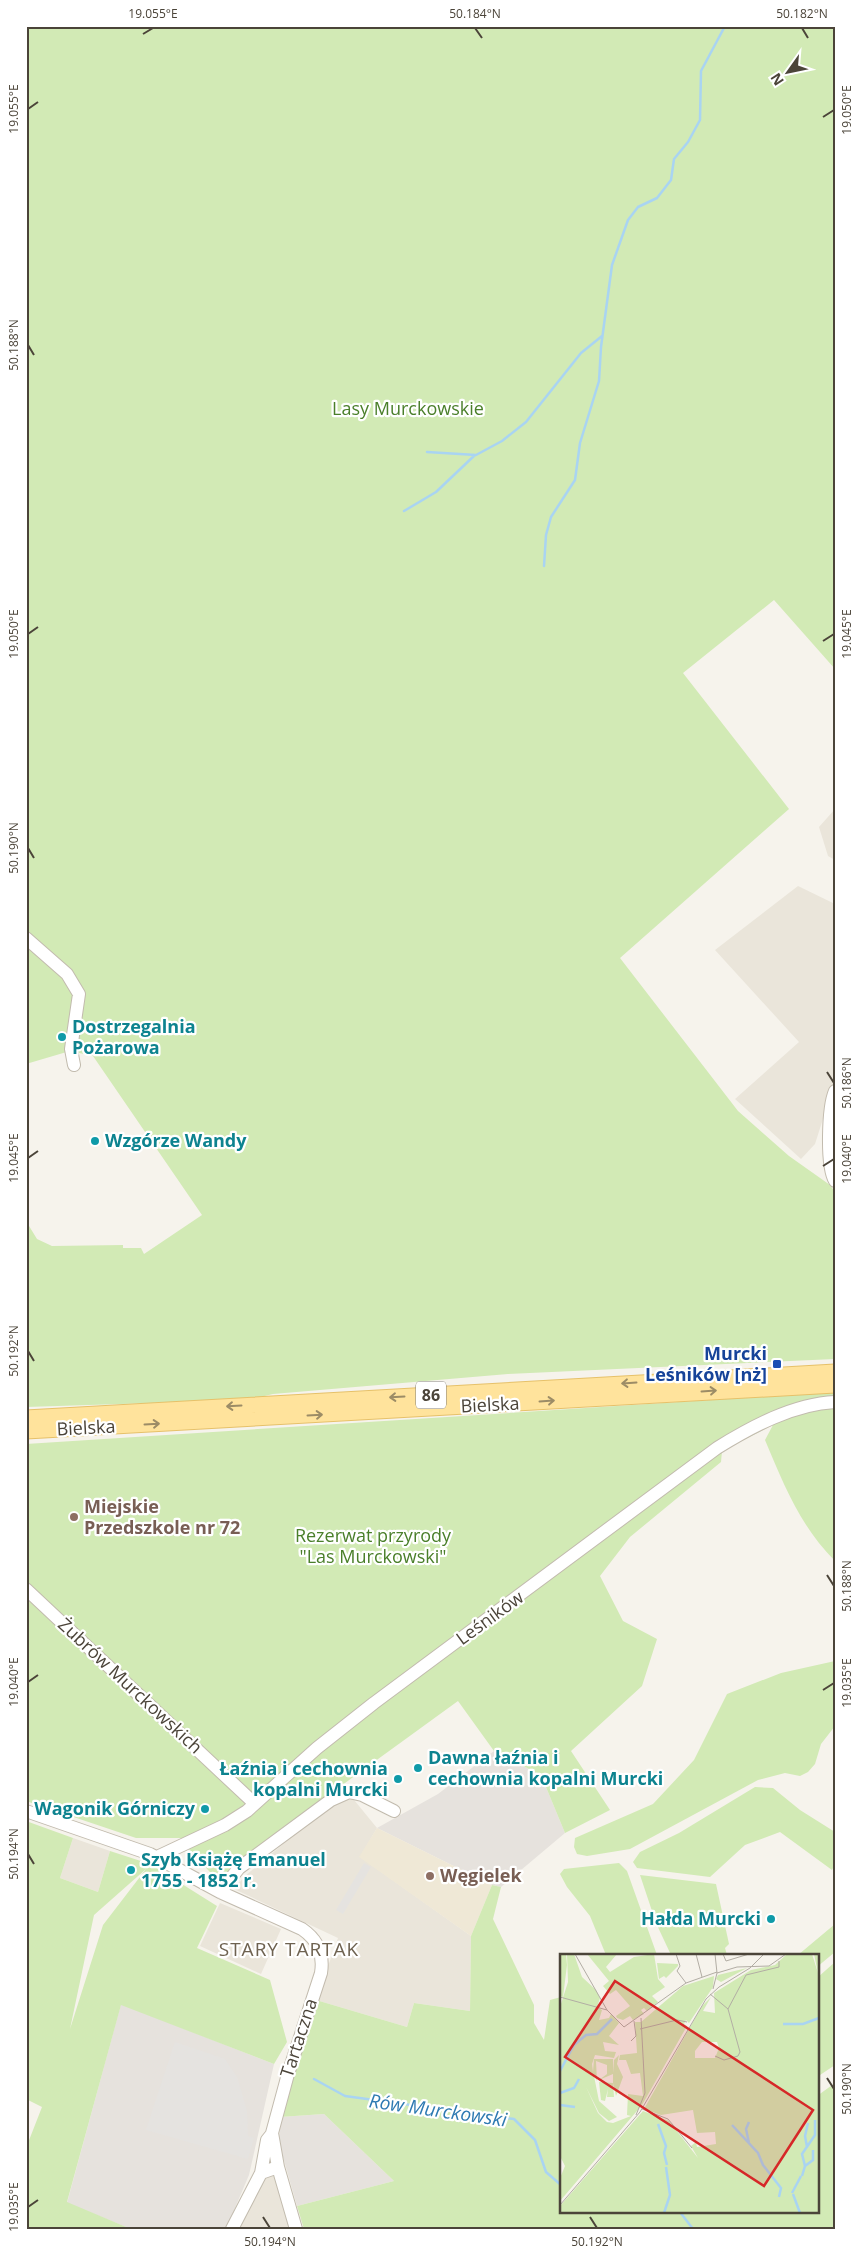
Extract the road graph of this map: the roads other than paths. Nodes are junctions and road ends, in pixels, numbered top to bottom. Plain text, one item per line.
1 (26, 938) edge
2 (74, 1065) dead end
3 (835, 1091) edge
4 (835, 1181) edge
5 (835, 1372) edge
6 (835, 1385) edge
7 (835, 1402) edge
8 (26, 1418) edge
9 (26, 1431) edge
10 (26, 1589) edge
11 (255, 1804) junction
12 (26, 1811) edge
13 (394, 1811) dead end
14 (157, 1857) junction
15 (220, 1892) junction
16 (272, 2133) junction
17 (278, 2167) junction
18 (261, 2173) junction
19 (232, 2229) edge
20 (296, 2229) edge

1 - 2 street
3 - 4 street
5 -> 8 main road, Bielska / 86
9 -> 6 main road, Bielska / 86
7 - 11 street, Leśników
10 - 11 street, Żubrów Murckowskich
11 - 14 street, Leśników
12 - 14 street
13 - 15 street
14 - 15 street
15 - 16 street, Tartaczna
16 - 17 street, Tartaczna
16 - 18 street, Tartaczna
17 - 18 street
17 - 20 street, Tartaczna
18 - 19 street, Tartaczna

